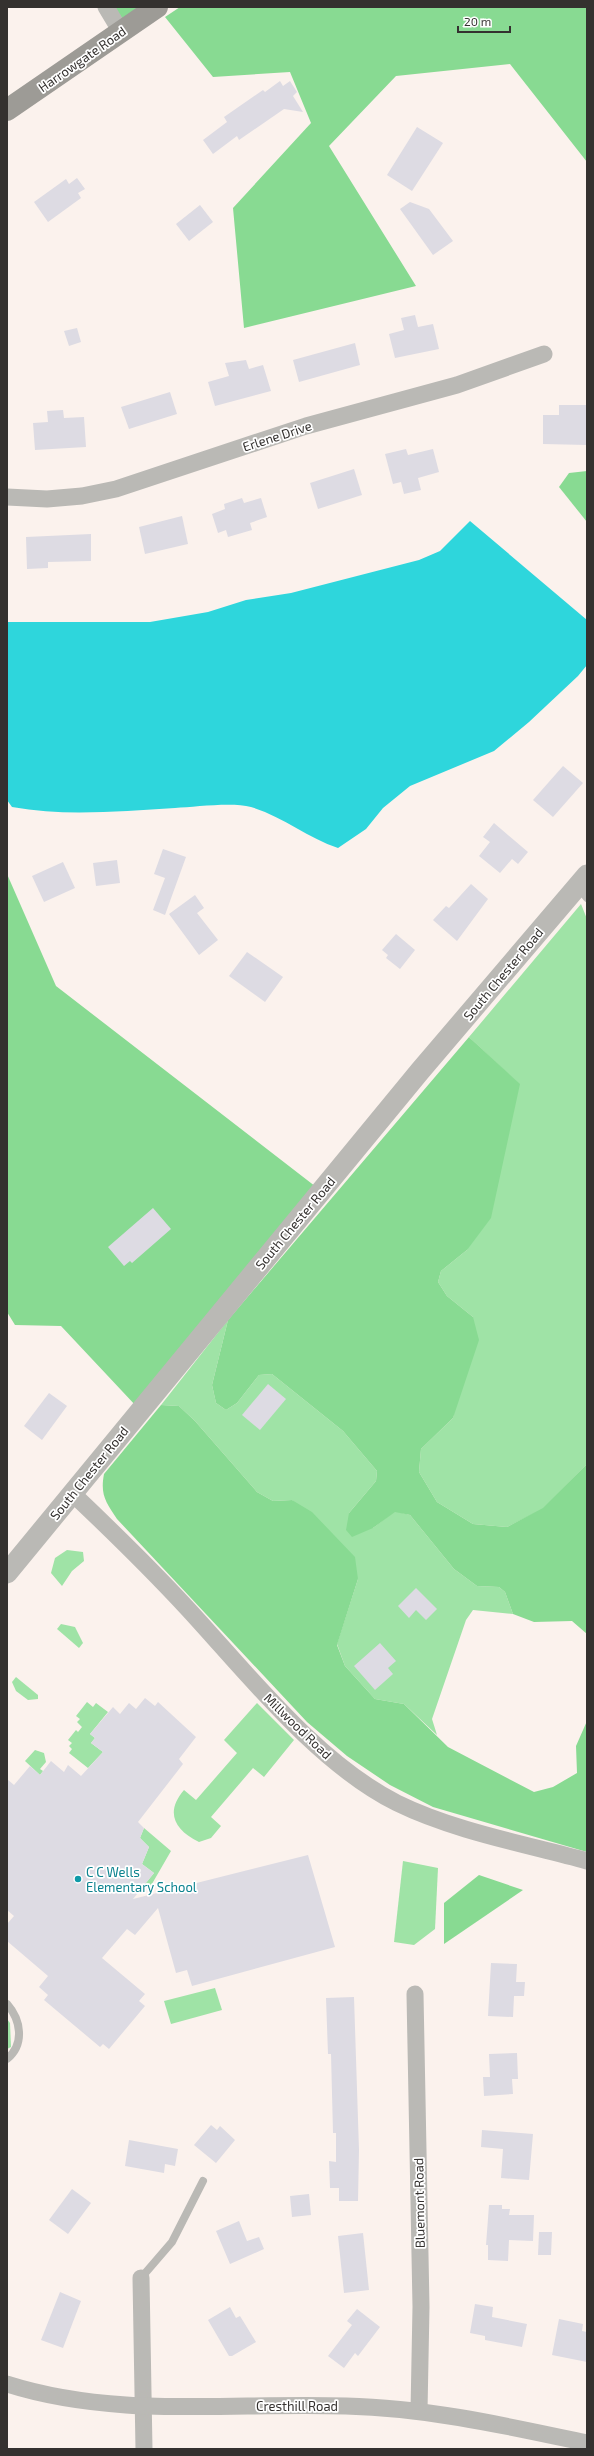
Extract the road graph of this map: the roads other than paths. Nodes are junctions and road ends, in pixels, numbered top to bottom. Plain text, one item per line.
1 (106, 7) edge
2 (157, 7) edge
3 (121, 32) junction
4 (7, 110) edge
5 (544, 354) dead end
6 (7, 497) edge
7 (584, 887) edge
8 (72, 1493) junction
9 (7, 1573) edge
10 (587, 1861) edge
11 (415, 1994) dead end
12 (7, 2004) edge
13 (7, 2059) edge
14 (203, 2181) dead end
15 (141, 2278) joint
16 (7, 2384) edge
17 (142, 2407) junction
18 (419, 2411) junction
19 (587, 2443) edge
20 (144, 2449) edge

1 - 3 street
2 - 3 main road, Harrowgate Road
3 - 4 main road, Harrowgate Road
5 - 6 street, Erlene Drive
7 - 8 street, South Chester Road
8 - 9 street, South Chester Road
8 - 10 street, Millwood Road
11 - 18 street, Bluemont Road
12 - 13 lane
14 - 15 lane
15 - 17 street
16 - 17 street, Cresthill Road
17 - 18 street, Cresthill Road
17 - 20 street
18 - 19 street, Cresthill Road

